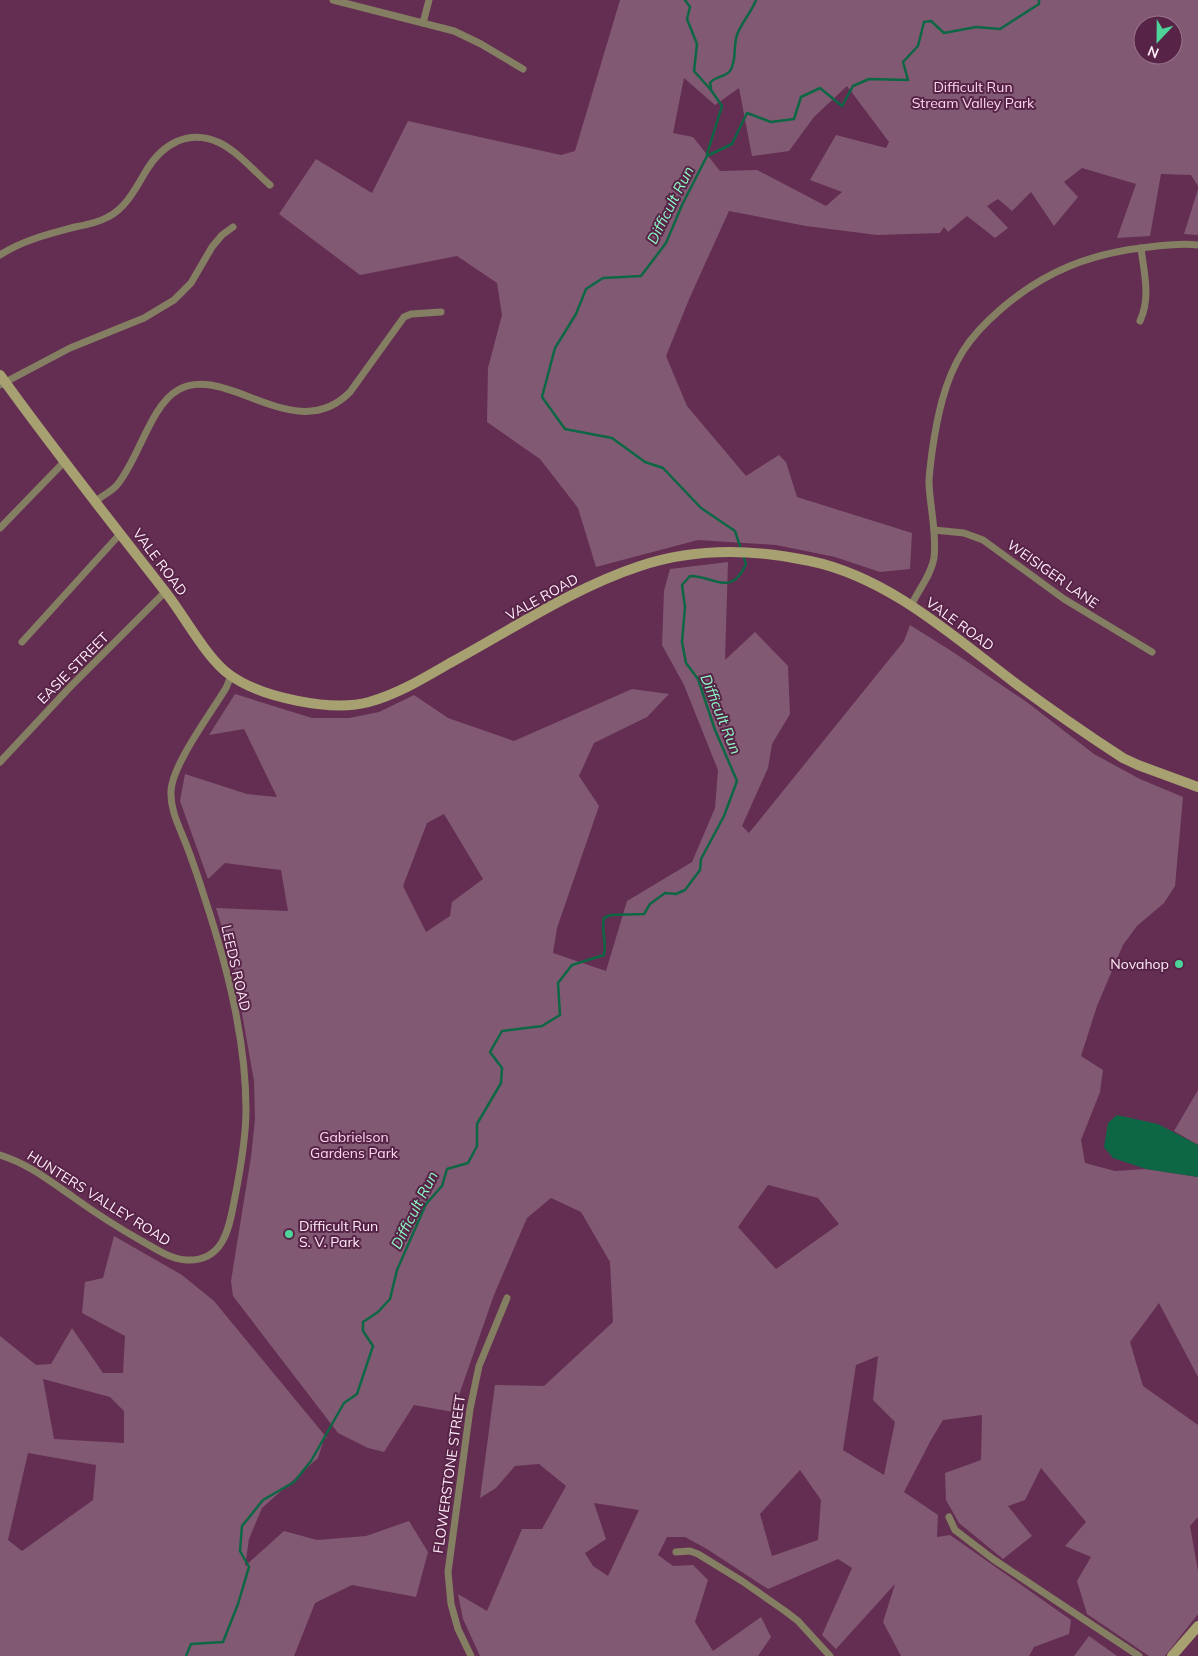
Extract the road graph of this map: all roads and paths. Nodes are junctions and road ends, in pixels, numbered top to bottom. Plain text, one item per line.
1 (333, 0) edge
2 (429, 0) edge
3 (423, 23) junction
4 (523, 68) dead end
5 (270, 185) dead end
6 (233, 227) dead end
7 (1198, 245) edge
8 (1141, 248) junction
9 (0, 255) edge
10 (441, 312) dead end
11 (1140, 321) dead end
12 (2, 380) edge
13 (65, 461) junction
14 (96, 501) junction
15 (0, 528) edge
16 (934, 530) junction
17 (120, 534) junction
18 (166, 592) junction
19 (911, 606) junction
20 (22, 642) dead end
21 (1152, 652) dead end
22 (231, 676) junction
23 (0, 762) edge
24 (1198, 787) edge
25 (0, 1155) edge
26 (185, 1260) joint
27 (508, 1298) dead end
28 (950, 1517) dead end
29 (676, 1552) dead end
30 (1198, 1626) edge
31 (471, 1656) edge
32 (830, 1656) edge
33 (1139, 1656) edge
34 (1172, 1656) edge

1 - 3 street
2 - 3 street
3 - 4 street
5 - 9 street
6 - 12 street
7 - 8 street
8 - 11 street
8 - 16 street
10 - 14 street
12 - 13 main road, VALE ROAD
13 - 14 main road, VALE ROAD
13 - 15 street
14 - 17 main road, VALE ROAD
16 - 19 street
16 - 21 street, WEISIGER LANE
17 - 18 main road, VALE ROAD
17 - 20 street
18 - 22 main road, VALE ROAD
18 - 23 street, EASIE STREET
19 - 22 main road, VALE ROAD
19 - 24 main road, VALE ROAD
22 - 26 street, LEEDS ROAD
25 - 26 street, HUNTERS VALLEY ROAD
27 - 31 street, FLOWERSTONE STREET
28 - 33 street
29 - 32 street
30 - 34 main road

